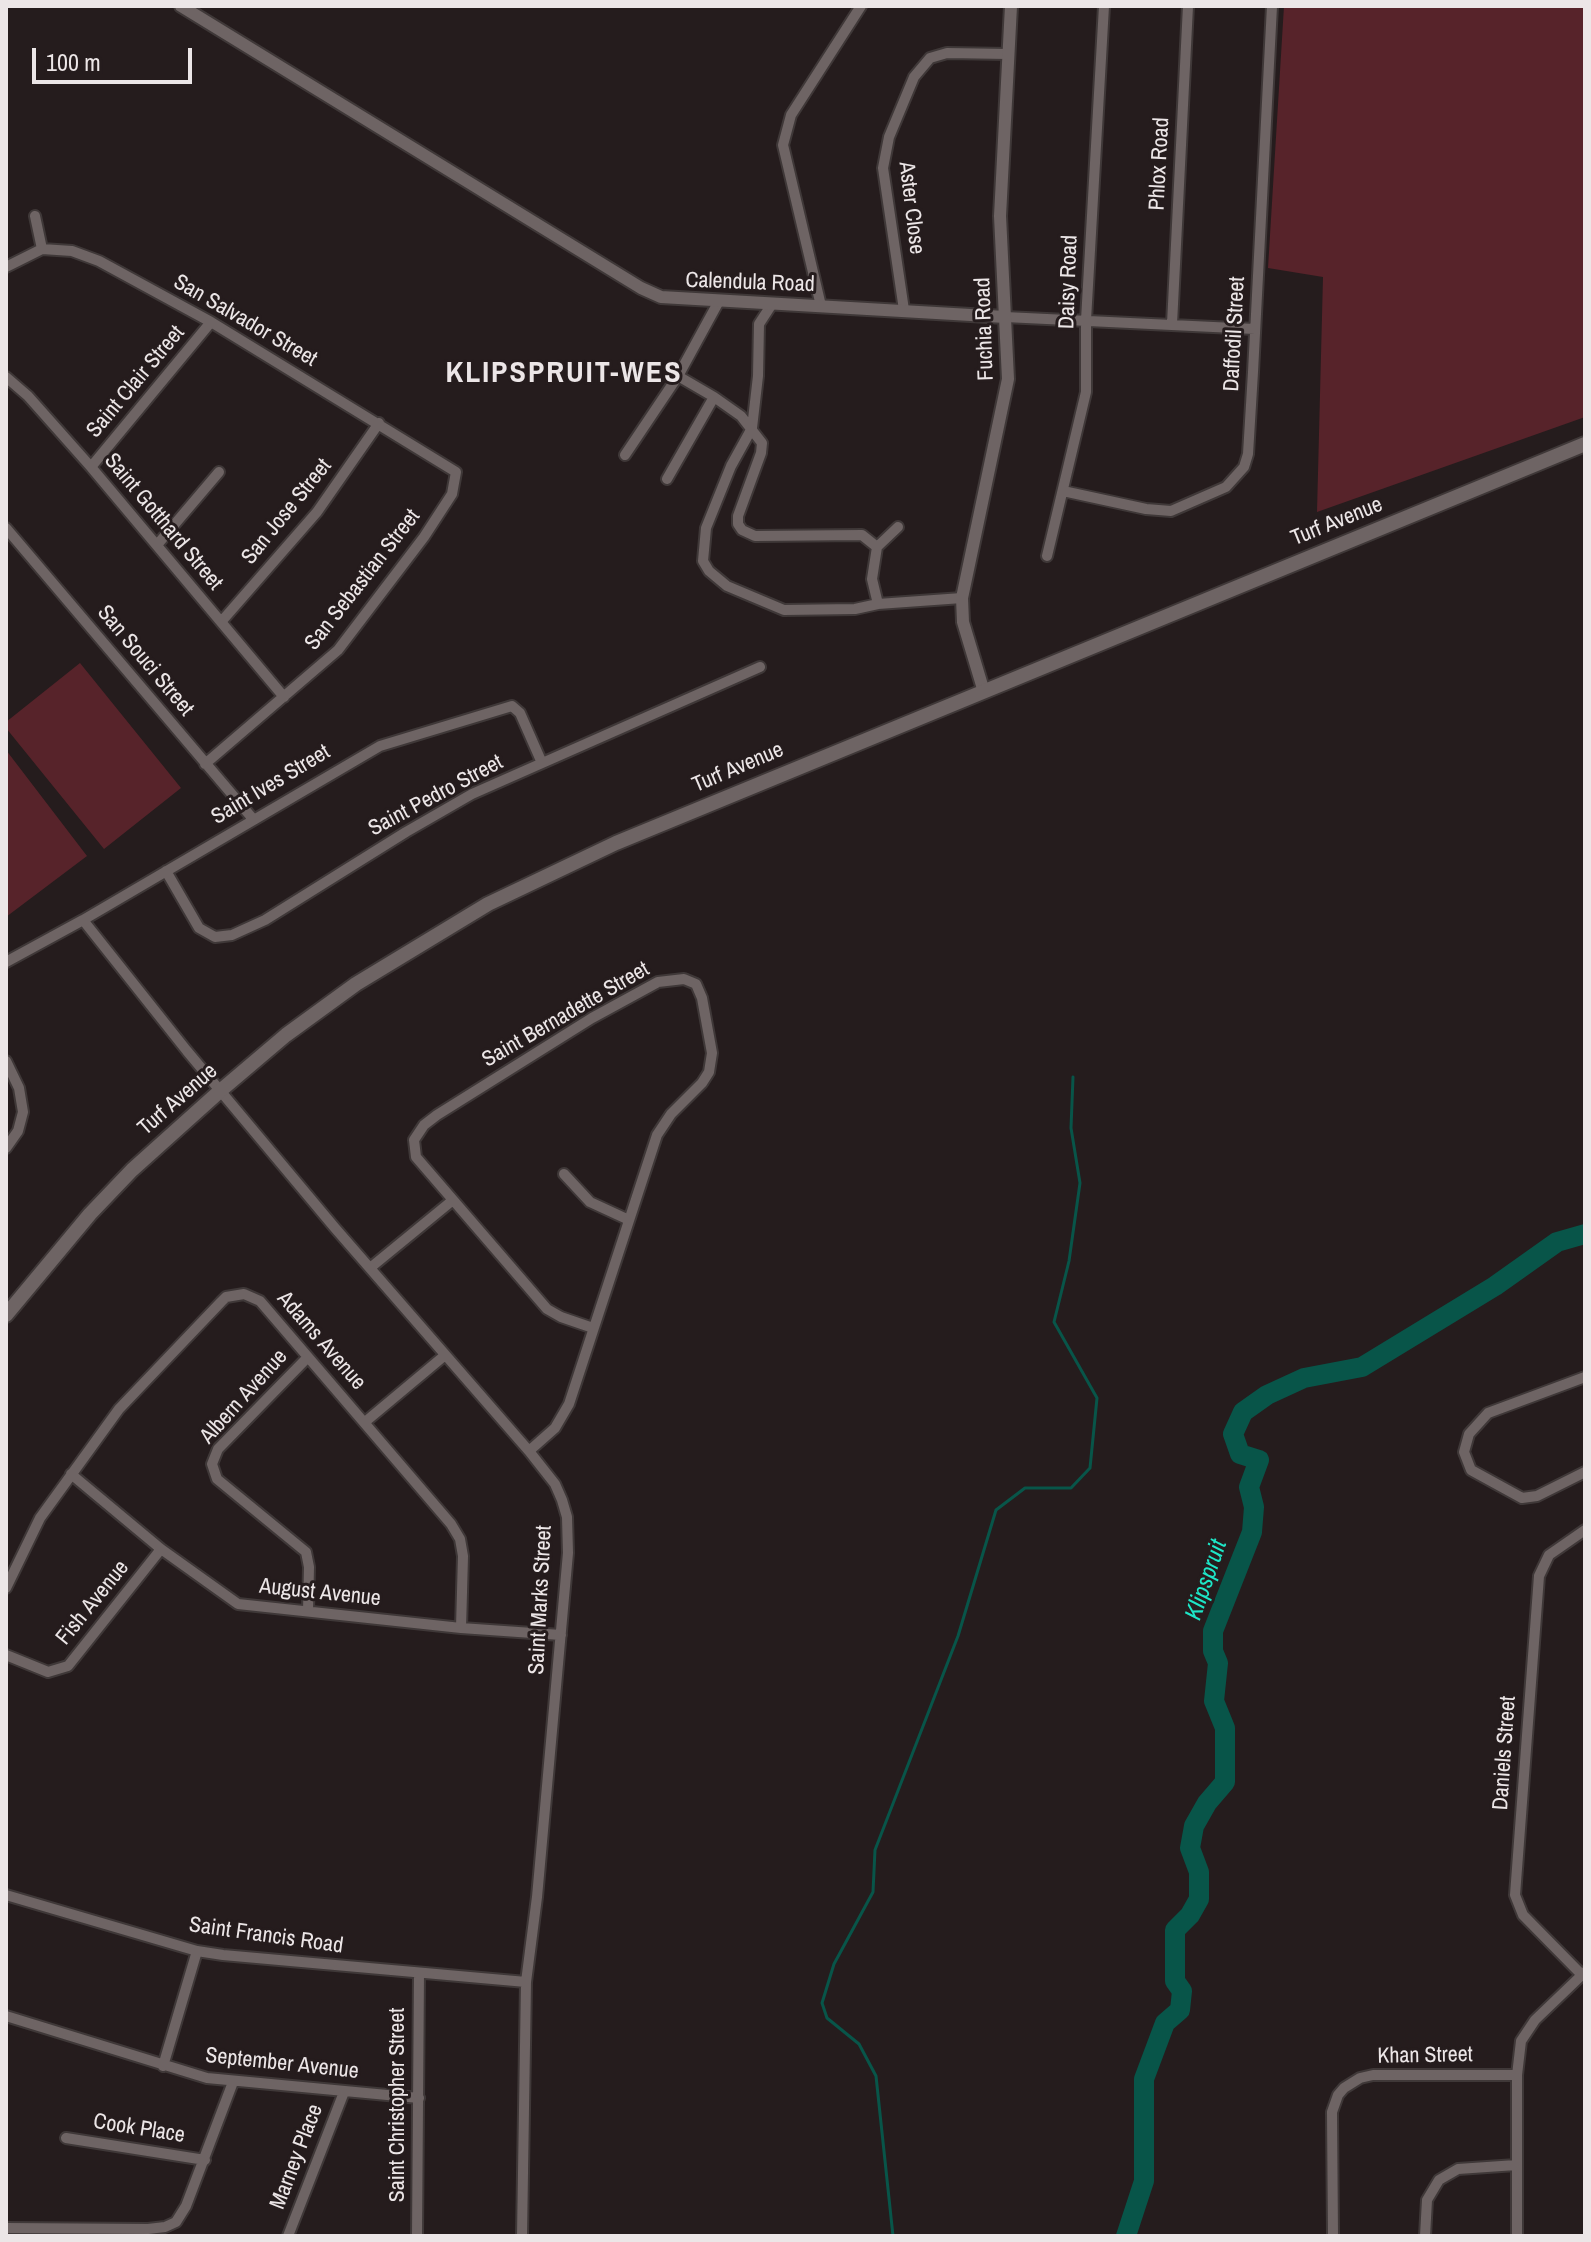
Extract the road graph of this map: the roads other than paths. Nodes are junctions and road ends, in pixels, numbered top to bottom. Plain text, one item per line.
1 (181, 6) edge
2 (861, 6) edge
3 (1011, 6) edge
4 (1104, 6) edge
5 (1188, 6) edge
6 (1272, 6) edge
7 (1008, 54) junction
8 (35, 216) dead end
9 (42, 249) junction
10 (6, 267) edge
11 (719, 301) junction
12 (772, 304) junction
13 (821, 306) junction
14 (904, 310) junction
15 (1005, 317) junction
16 (1086, 320) junction
17 (211, 322) junction
18 (1172, 324) junction
19 (1255, 329) junction
20 (678, 376) junction
21 (6, 377) edge
22 (714, 397) junction
23 (379, 423) junction
24 (752, 428) junction
25 (1585, 444) edge
26 (625, 455) dead end
27 (91, 467) junction
28 (455, 469) joint
29 (219, 472) dead end
30 (667, 479) dead end
31 (1063, 491) junction
32 (898, 527) dead end
33 (6, 528) edge
34 (157, 545) junction
35 (877, 547) junction
36 (1047, 556) dead end
37 (962, 598) junction
38 (878, 604) junction
39 (221, 622) junction
40 (760, 667) dead end
41 (984, 692) junction
42 (284, 697) junction
43 (542, 763) junction
44 (205, 764) junction
45 (253, 819) junction
46 (166, 871) junction
47 (83, 920) junction
48 (6, 962) edge
49 (6, 1061) edge
50 (220, 1091) junction
51 (6, 1148) edge
52 (564, 1174) dead end
53 (453, 1200) junction
54 (629, 1220) junction
55 (370, 1268) junction
56 (11, 1310) edge
57 (6, 1328) edge
58 (593, 1328) junction
59 (444, 1356) junction
60 (307, 1358) junction
61 (1585, 1377) edge
62 (365, 1422) junction
63 (529, 1451) junction
64 (1585, 1472) edge
65 (71, 1474) junction
66 (1585, 1530) edge
67 (161, 1549) junction
68 (6, 1588) edge
69 (308, 1611) junction
70 (461, 1628) junction
71 (561, 1635) junction
72 (6, 1655) edge
73 (6, 1895) edge
74 (197, 1951) junction
75 (419, 1973) junction
76 (1584, 1974) edge
77 (526, 1982) junction
78 (6, 2016) edge
79 (163, 2066) junction
80 (1517, 2075) junction
81 (233, 2082) junction
82 (344, 2092) junction
83 (419, 2098) junction
84 (66, 2138) dead end
85 (205, 2160) junction
86 (1516, 2165) junction
87 (176, 2222) junction
88 (6, 2228) edge
89 (172, 2236) edge
90 (288, 2236) edge
91 (417, 2236) edge
92 (522, 2236) edge
93 (1333, 2236) edge
94 (1425, 2236) edge
95 (1517, 2236) edge

1 - 11 street, Calendula Road
2 - 13 street
3 - 7 street, Fuchia Road
4 - 16 street, Daisy Road
5 - 18 street, Phlox Road
6 - 19 street, Daffodil Street
7 - 14 street, Aster Close
7 - 15 street, Fuchia Road
8 - 9 street
9 - 10 street
9 - 17 street, San Salvador Street
11 - 12 street, Calendula Road
11 - 20 street
12 - 13 street, Calendula Road
12 - 24 street
13 - 14 street, Calendula Road
14 - 15 street, Calendula Road
15 - 16 street, Calendula Road
15 - 37 street, Fuchia Road
16 - 18 street, Calendula Road
16 - 31 street, Daisy Road
17 - 23 street, San Salvador Street
17 - 27 street, Saint Clair Street
18 - 19 street, Calendula Road
19 - 31 street, Daffodil Street
20 - 22 street
20 - 26 street
21 - 27 street, Saint Gotthard Street
22 - 24 street
22 - 30 street
23 - 28 street, San Salvador Street
23 - 39 street, San Jose Street
24 - 35 street
24 - 38 street
25 - 41 main road, Turf Avenue
27 - 34 street, Saint Gotthard Street
28 - 42 street, San Sebastian Street
29 - 34 street
31 - 36 street, Daisy Road
32 - 35 street
33 - 44 street, San Souci Street
34 - 39 street, Saint Gotthard Street
35 - 38 street
37 - 38 street
37 - 41 street, Fuchia Road
39 - 42 street, Saint Gotthard Street
40 - 43 street, Saint Pedro Street
41 - 50 main road, Turf Avenue
42 - 44 street, San Sebastian Street
43 - 45 street, Saint Ives Street
43 - 46 street, Saint Pedro Street
44 - 45 street, San Souci Street
45 - 46 street, Saint Ives Street
46 - 47 street, Saint Ives Street
47 - 48 street, Saint Ives Street
47 - 50 street, Saint Marks Street
49 - 51 street
50 - 55 street, Saint Marks Street
50 - 56 main road, Turf Avenue
52 - 54 street
53 - 54 street, Saint Bernadette Street
53 - 55 street
53 - 58 street
54 - 58 street, Saint Bernadette Street
55 - 59 street, Saint Marks Street
56 - 57 main road, Turf Avenue
58 - 63 street, Saint Bernadette Street
59 - 62 street
59 - 63 street, Saint Marks Street
60 - 62 street, Adams Avenue
60 - 65 street, Adams Avenue
60 - 69 street, Albern Avenue
61 - 64 street
62 - 70 street, Adams Avenue
63 - 71 street, Saint Marks Street
65 - 67 street, August Avenue
65 - 68 street, Adams Avenue
66 - 76 street, Daniels Street
67 - 69 street, August Avenue
67 - 72 street, Fish Avenue
69 - 70 street, August Avenue
70 - 71 street, August Avenue
71 - 77 street, Saint Marks Street
73 - 74 street, Saint Francis Road
74 - 75 street, Saint Francis Road
74 - 79 street
75 - 77 street, Saint Francis Road
75 - 83 street, Saint Christopher Street
76 - 80 street
77 - 92 street, Saint Marks Street
78 - 79 street, September Avenue
79 - 81 street, September Avenue
80 - 86 street
80 - 93 street, Khan Street
81 - 82 street, September Avenue
81 - 85 street
82 - 83 street, September Avenue
82 - 90 street, Marney Place
83 - 91 street, Saint Christopher Street
84 - 85 street, Cook Place
85 - 87 street
86 - 94 street
86 - 95 street
87 - 88 street
87 - 89 street

